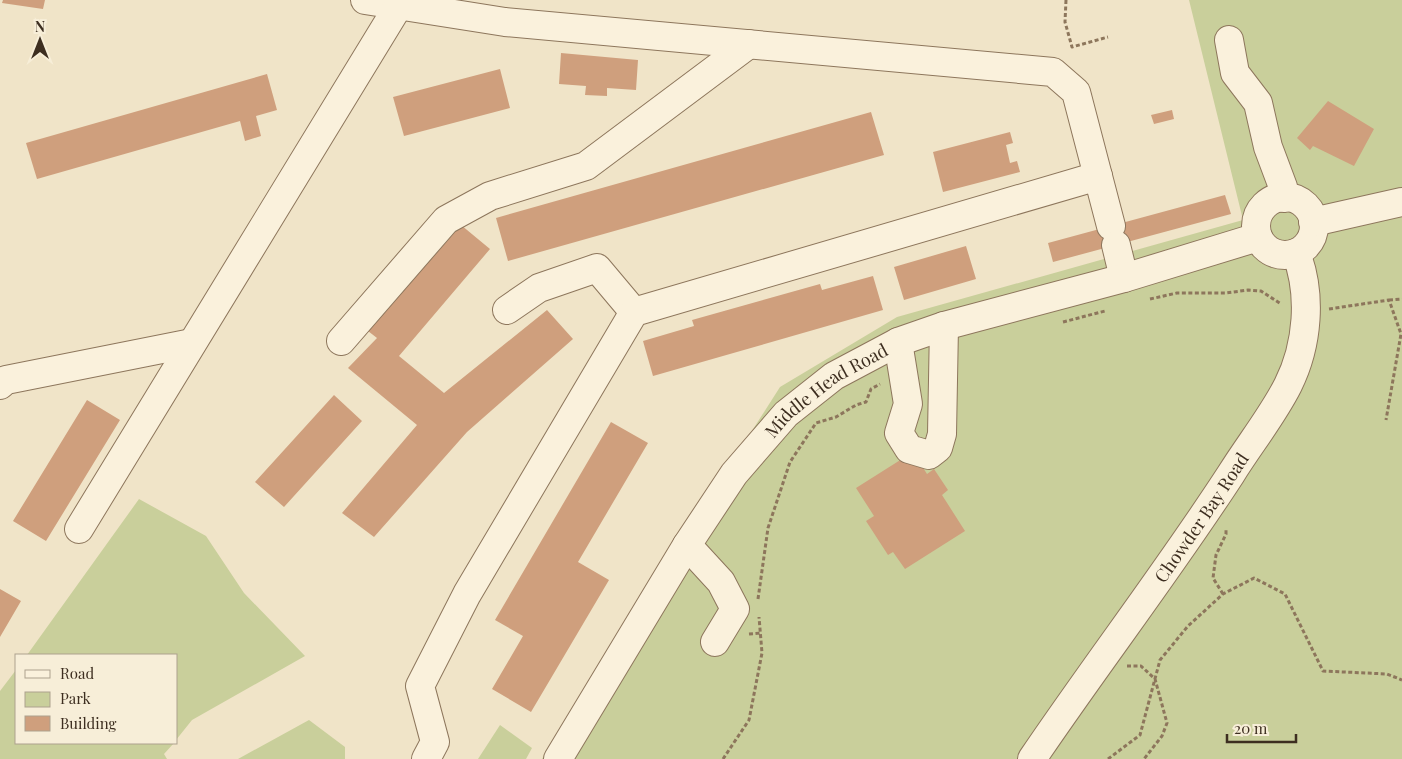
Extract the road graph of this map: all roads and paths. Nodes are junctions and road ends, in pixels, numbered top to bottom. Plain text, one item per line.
1 (365, 0) edge
2 (1066, 0) edge
3 (399, 5) junction
4 (1108, 37) dead end
5 (1229, 40) dead end
6 (750, 44) junction
7 (1098, 176) junction
8 (1284, 198) junction
9 (1402, 202) edge
10 (1313, 222) junction
11 (1258, 237) junction
12 (1296, 253) junction
13 (1124, 278) junction
14 (1147, 299) dead end
15 (1402, 299) edge
16 (1389, 300) junction
17 (1112, 309) dead end
18 (507, 310) dead end
19 (1307, 310) junction
20 (634, 312) junction
21 (1060, 322) dead end
22 (944, 326) junction
23 (341, 340) dead end
24 (898, 342) junction
25 (192, 343) junction
26 (0, 385) edge
27 (1386, 420) dead end
28 (816, 423) dead end
29 (1219, 492) junction
30 (79, 530) dead end
31 (687, 545) junction
32 (1223, 594) junction
33 (758, 607) dead end
34 (759, 615) dead end
35 (715, 642) dead end
36 (1105, 652) junction
37 (1155, 678) junction
38 (1402, 680) edge
39 (426, 759) edge
40 (558, 759) edge
41 (723, 759) edge
42 (1032, 759) edge
43 (1108, 759) edge
44 (1144, 759) edge

1 - 3 street
2 - 4 path
3 - 6 street
3 - 25 street
5 - 8 street
6 - 7 street
6 - 23 street
7 - 13 street
7 - 20 street
8 - 10 street
8 - 11 street
9 - 10 street
10 - 12 street
11 - 12 street
11 - 13 street, Middle Head Road
12 - 19 street, Chowder Bay Road
13 - 22 street, Middle Head Road
14 - 19 path
15 - 16 path
16 - 19 path
16 - 27 path
17 - 21 path
18 - 20 street
19 - 29 street, Chowder Bay Road
20 - 39 street
22 - 24 street, Middle Head Road
22 - 24 street
24 - 31 street, Middle Head Road
25 - 26 street
25 - 30 street
28 - 33 path
29 - 32 path
29 - 36 street, Chowder Bay Road
31 - 35 street
31 - 40 street, Middle Head Road
32 - 37 path
32 - 38 path
34 - 41 path
36 - 37 path
36 - 42 street, Chowder Bay Road
37 - 43 path
37 - 44 path

